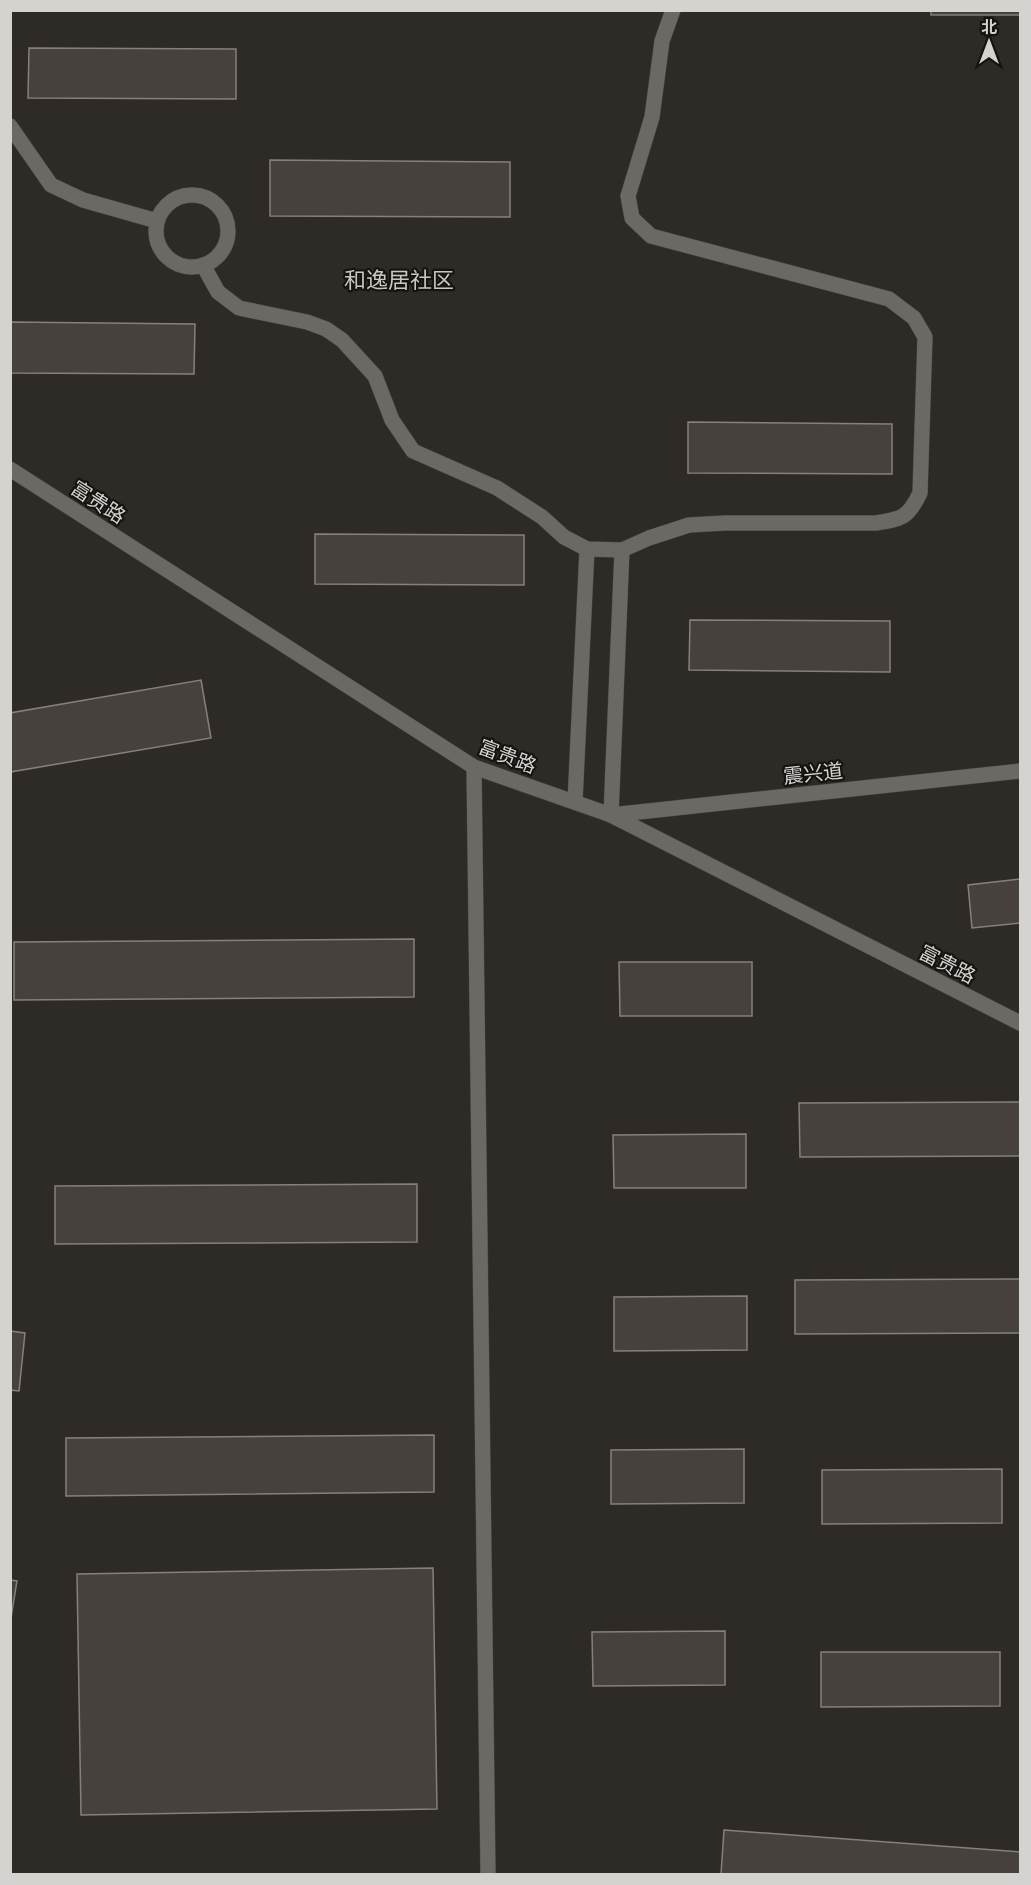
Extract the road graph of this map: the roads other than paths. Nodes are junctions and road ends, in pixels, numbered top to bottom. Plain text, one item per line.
1 (673, 10) edge
2 (10, 126) edge
3 (157, 221) junction
4 (203, 265) junction
5 (10, 469) edge
6 (587, 549) junction
7 (622, 550) junction
8 (474, 767) junction
9 (1020, 771) edge
10 (575, 802) junction
11 (610, 815) junction
12 (1020, 1023) edge
13 (488, 1875) edge

1 - 7 street
2 - 3 street
3 - 4 street
3 - 4 street
4 - 6 street
5 - 8 street, 富贵路
6 - 7 street
6 - 10 street
7 - 11 street
8 - 10 street, 富贵路
8 - 13 street
9 - 11 street, 震兴道
10 - 11 street, 富贵路
11 - 12 street, 富贵路

